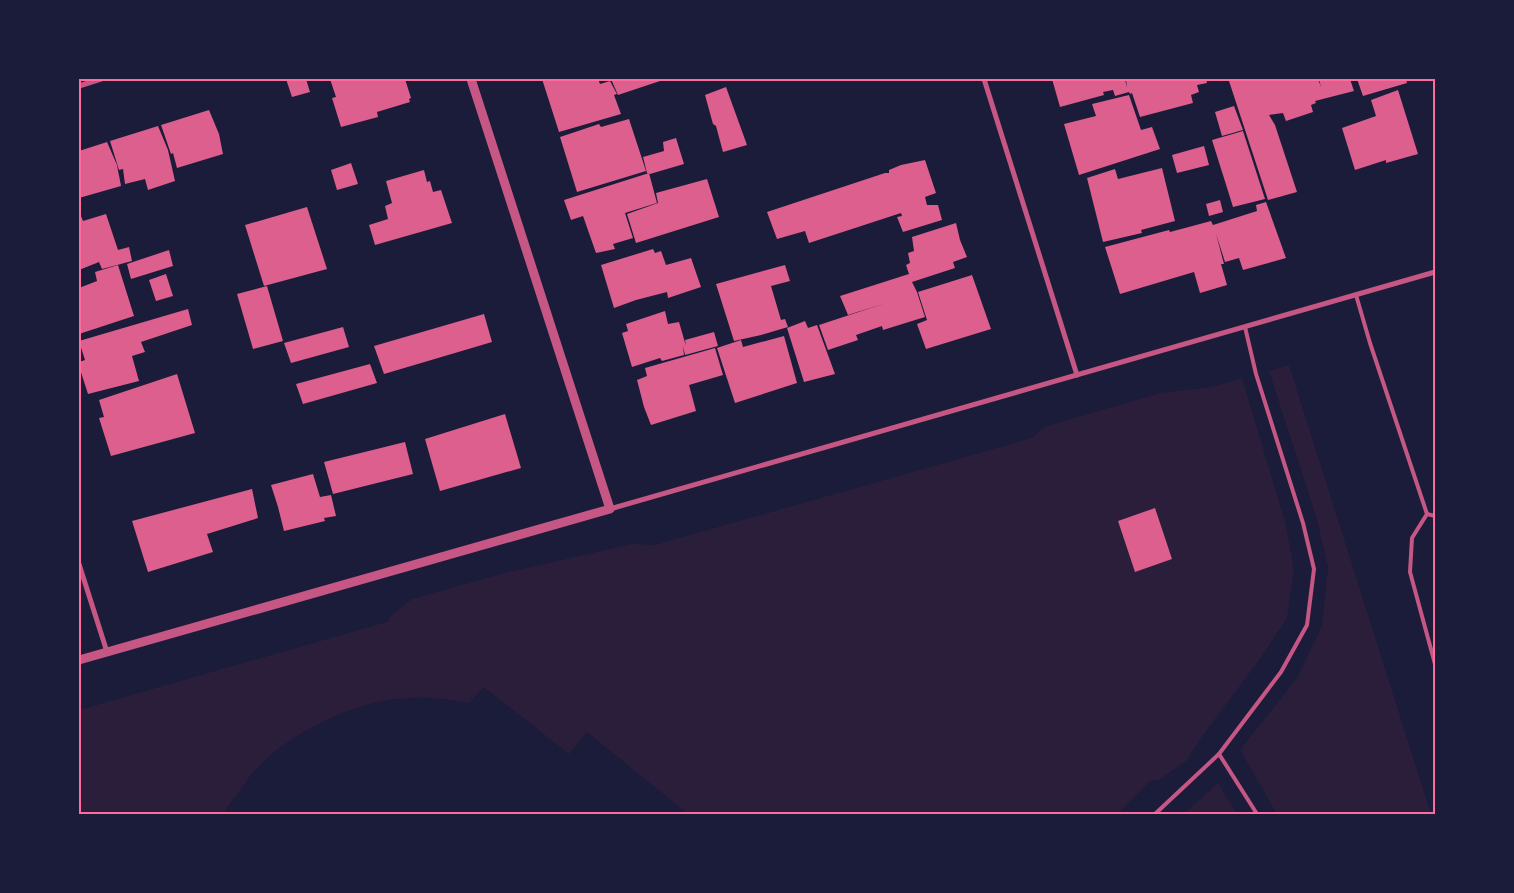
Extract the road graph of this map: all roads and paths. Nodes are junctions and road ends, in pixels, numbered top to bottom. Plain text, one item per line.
1 (102, 79) edge
2 (471, 79) edge
3 (984, 79) edge
4 (79, 86) edge
5 (1435, 272) edge
6 (1356, 295) junction
7 (1245, 327) junction
8 (1077, 375) junction
9 (610, 508) junction
10 (1427, 514) junction
11 (1435, 516) edge
12 (79, 564) edge
13 (108, 652) junction
14 (79, 660) edge
15 (1435, 664) edge
16 (1219, 754) junction
17 (1155, 814) edge
18 (1256, 814) edge

1 - 4 street
2 - 9 street
3 - 8 street
5 - 6 street
6 - 7 street
6 - 10 lane
7 - 8 street
7 - 16 lane
8 - 9 street
9 - 13 street
10 - 11 lane
10 - 15 lane
12 - 13 street
13 - 14 street
16 - 17 lane
16 - 18 lane

